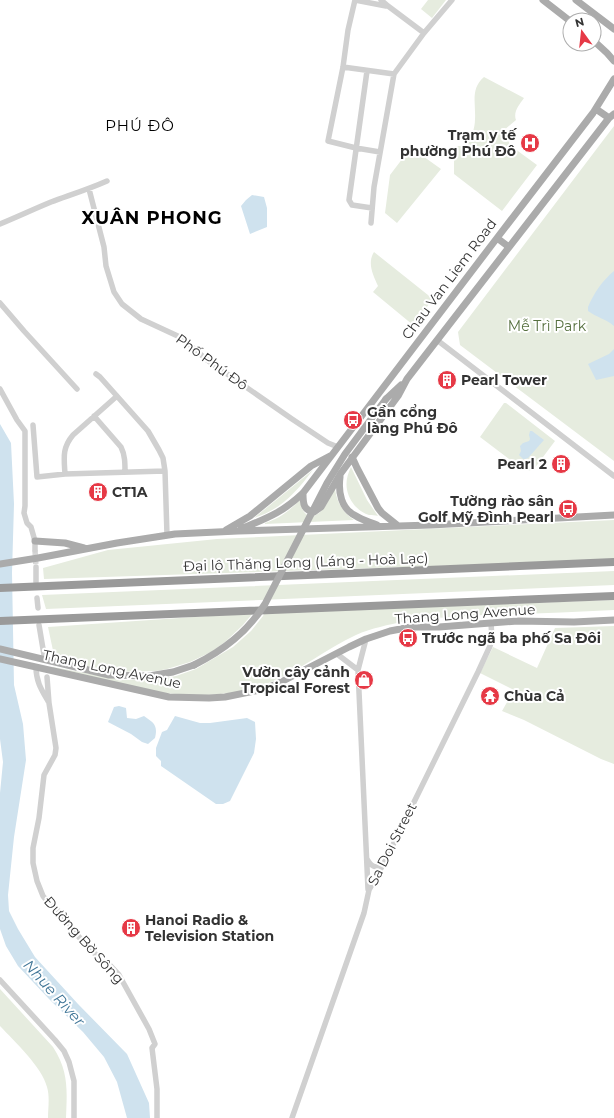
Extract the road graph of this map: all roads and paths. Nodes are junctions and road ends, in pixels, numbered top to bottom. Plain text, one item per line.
1 (355, 0) edge
2 (381, 0) edge
3 (452, 0) edge
4 (542, 0) edge
5 (576, 0) edge
6 (388, 6) junction
7 (562, 15) edge
8 (614, 29) edge
9 (424, 33) junction
10 (602, 48) edge
11 (614, 61) edge
12 (342, 67) junction
13 (367, 71) junction
14 (394, 74) junction
15 (614, 79) edge
16 (596, 109) junction
17 (612, 116) edge
18 (356, 148) junction
19 (380, 152) junction
20 (107, 181) dead end
21 (89, 189) junction
22 (372, 208) junction
23 (371, 223) dead end
24 (0, 224) edge
25 (497, 238) junction
26 (509, 247) junction
27 (0, 303) edge
28 (437, 340) junction
29 (96, 374) dead end
30 (407, 379) junction
31 (0, 389) edge
32 (76, 389) dead end
33 (117, 396) junction
34 (94, 416) junction
35 (34, 425) dead end
36 (338, 447) junction
37 (333, 454) junction
38 (352, 457) junction
39 (165, 471) junction
40 (125, 472) junction
41 (340, 473) junction
42 (65, 474) junction
43 (614, 476) edge
44 (303, 494) junction
45 (614, 515) edge
46 (397, 525) junction
47 (381, 526) junction
48 (238, 531) junction
49 (224, 532) junction
50 (167, 535) junction
51 (35, 541) junction
52 (85, 548) junction
53 (35, 550) tunnel mouth
54 (614, 562) edge
55 (0, 564) edge
56 (36, 566) tunnel mouth
57 (36, 582) dead end
58 (0, 588) edge
59 (614, 596) edge
60 (37, 598) dead end
61 (38, 608) dead end
62 (614, 620) edge
63 (0, 621) edge
64 (491, 623) junction
65 (39, 625) dead end
66 (366, 639) junction
67 (0, 649) edge
68 (337, 654) junction
69 (44, 655) dead end
70 (0, 659) edge
71 (36, 667) junction
72 (358, 670) junction
73 (46, 677) dead end
74 (49, 703) junction
75 (367, 859) junction
76 (383, 864) junction
77 (368, 890) junction
78 (0, 980) edge
79 (74, 1118) edge
80 (158, 1118) edge
81 (292, 1118) edge

1 - 6 street
1 - 12 street
2 - 6 street
3 - 9 street
4 - 7 main road
5 - 8 main road
6 - 9 street
9 - 14 street
10 - 11 main road
12 - 13 street
12 - 18 street
13 - 14 street
13 - 18 street
14 - 19 street
15 - 16 main road, Chau Van Liem Road
16 - 17 main road
16 - 25 main road, Chau Van Liem Road
17 - 26 main road, Chau Van Liem Road
18 - 19 street
18 - 22 street
19 - 22 street
20 - 21 street
21 - 24 street
21 - 36 street, Phố Phú Đô
22 - 23 street
25 - 26 main road
25 - 36 main road, Chau Van Liem Road
26 - 28 main road, Chau Van Liem Road
27 - 32 street
28 - 30 main road, Chau Van Liem Road
28 - 43 street
29 - 33 street
30 - 38 main road, Chau Van Liem Road
30 - 67 main road, bridge
31 - 51 street
33 - 34 street
33 - 39 street
34 - 40 street
34 - 42 street
35 - 42 street
36 - 37 main road, Chau Van Liem Road
37 - 44 main road, Chau Van Liem Road
37 - 49 main road
38 - 41 main road, Chau Van Liem Road
38 - 46 main road
39 - 40 street
39 - 50 street
40 - 42 street
41 - 44 main road, Chau Van Liem Road
41 - 47 main road
44 - 48 main road, Chau Van Liem Road
45 - 46 main road
46 - 47 main road
47 - 48 main road
48 - 49 main road
49 - 50 main road
50 - 52 main road
51 - 52 main road
51 - 53 street
52 - 55 main road
54 - 58 highway, Đại lộ Thăng Long (Láng - Hoà Lạc)
56 - 57 street
59 - 63 highway
60 - 61 street
62 - 64 main road, Thang Long Avenue
64 - 66 main road, Thang Long Avenue
64 - 76 street, Sa Doi Street
65 - 69 street
66 - 68 main road, Thang Long Avenue
66 - 72 street
68 - 71 main road, Thang Long Avenue
68 - 72 street
70 - 71 main road, Thang Long Avenue
71 - 74 street, Đường Bờ Sông
72 - 75 street
73 - 74 street
74 - 80 street, Đường Bờ Sông
75 - 76 street
75 - 77 street
76 - 77 street, Sa Doi Street
77 - 81 street, Sa Doi Street
78 - 79 street

